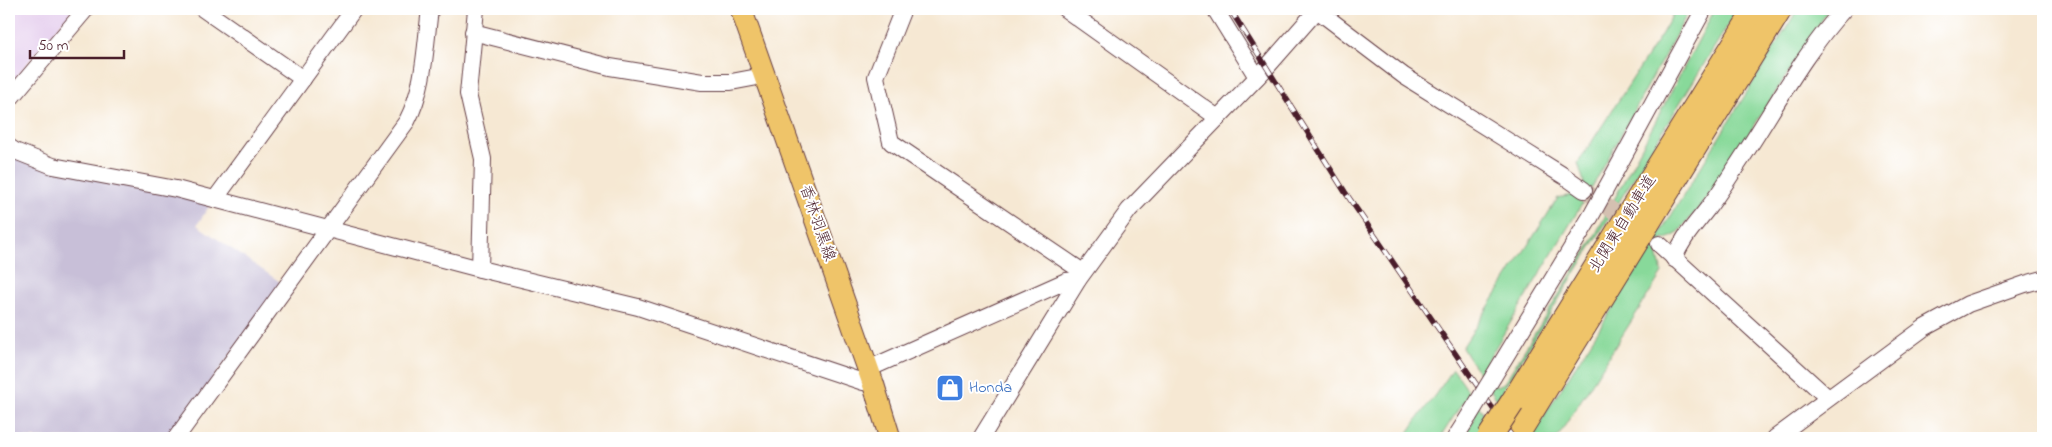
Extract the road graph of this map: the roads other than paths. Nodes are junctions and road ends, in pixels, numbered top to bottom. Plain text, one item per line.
1 (86, 9) edge
2 (203, 9) edge
3 (354, 9) edge
4 (430, 9) edge
5 (476, 9) edge
6 (741, 9) edge
7 (903, 9) edge
8 (1065, 9) edge
9 (1215, 9) edge
10 (1317, 9) edge
11 (1704, 9) edge
12 (1756, 9) edge
13 (1780, 9) edge
14 (1844, 9) edge
15 (473, 32) junction
16 (763, 76) junction
17 (1257, 77) junction
18 (303, 79) junction
19 (9, 100) edge
20 (1218, 118) junction
21 (9, 146) edge
22 (1584, 190) tunnel mouth
23 (215, 199) junction
24 (328, 228) junction
25 (1659, 244) dead end
26 (1674, 259) junction
27 (480, 269) junction
28 (1080, 276) junction
29 (2043, 279) edge
30 (870, 376) junction
31 (1828, 398) junction
32 (1517, 421) edge
33 (176, 438) edge
34 (890, 438) edge
35 (980, 438) edge
36 (1455, 438) edge
37 (1489, 438) edge
38 (1775, 438) edge

1 - 19 street
2 - 18 street
3 - 18 street
4 - 24 street
5 - 15 street
6 - 16 main road, 香林羽黒線
7 - 28 street
8 - 20 street
9 - 17 street
10 - 17 street
10 - 22 street
11 - 36 street, bridge
12 - 32 highway, 北関東自動車道
13 - 32 highway, 北関東自動車道
14 - 26 street
15 - 16 street
15 - 27 street
16 - 30 main road, 香林羽黒線
17 - 20 street
18 - 23 street
20 - 28 street
21 - 23 street
23 - 24 street
24 - 27 street
24 - 33 street
25 - 26 street
26 - 31 street
27 - 30 street
28 - 30 street
28 - 35 street
29 - 31 street
30 - 34 main road, 香林羽黒線
31 - 38 street
32 - 37 highway, 北関東自動車道, bridge

